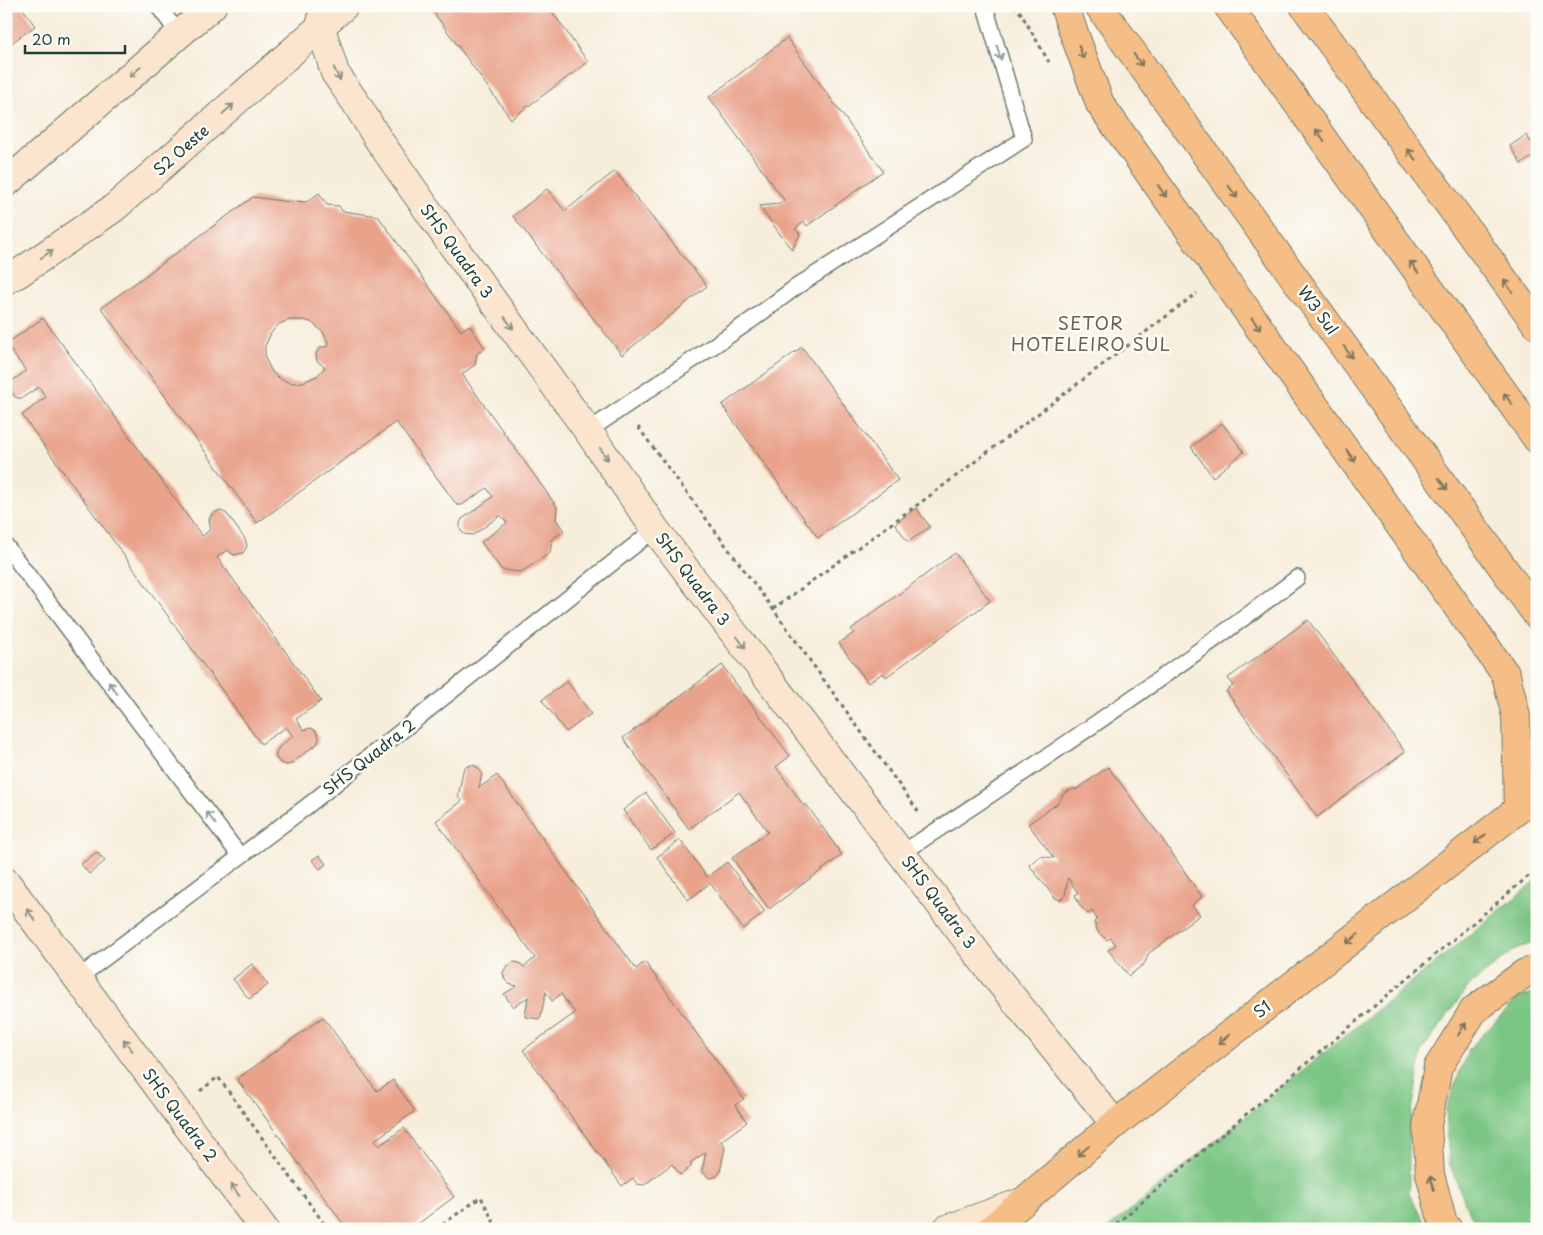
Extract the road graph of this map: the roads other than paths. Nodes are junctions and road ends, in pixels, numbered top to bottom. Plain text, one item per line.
1 (158, 6) edge
2 (212, 6) edge
3 (344, 6) edge
4 (985, 6) edge
5 (1064, 6) edge
6 (1099, 6) edge
7 (1228, 6) edge
8 (1304, 6) edge
9 (322, 17) edge
10 (179, 34) junction
11 (6, 183) edge
12 (6, 280) edge
13 (1537, 325) edge
14 (588, 431) junction
15 (1537, 439) edge
16 (655, 530) junction
17 (6, 546) edge
18 (1298, 578) dead end
19 (1537, 614) edge
20 (1528, 802) edge
21 (902, 853) junction
22 (240, 856) junction
23 (6, 882) edge
24 (1537, 970) edge
25 (78, 978) junction
26 (1116, 1124) junction
27 (1026, 1200) junction
28 (264, 1229) edge
29 (946, 1229) edge
30 (991, 1229) edge
31 (1448, 1229) edge

1 - 10 lane
2 - 10 street
3 - 9 street, S2 Oeste
4 -> 14 lane
5 -> 20 main road
6 -> 19 main road, W3 Sul
15 -> 7 main road
13 -> 8 main road
12 -> 9 street, S2 Oeste
9 -> 14 street, SHS Quadra 3
10 -> 11 street
14 -> 16 street, SHS Quadra 3
16 -> 21 street, SHS Quadra 3
16 - 22 lane, SHS Quadra 2
22 -> 17 lane
18 - 21 lane
20 -> 26 main road, S1
21 - 26 street, SHS Quadra 3
22 - 25 lane, SHS Quadra 2
25 -> 23 street, SHS Quadra 2
31 -> 24 main road
28 -> 25 street, SHS Quadra 2
26 -> 27 main road, S1
27 - 29 street
27 - 30 main road, S1

